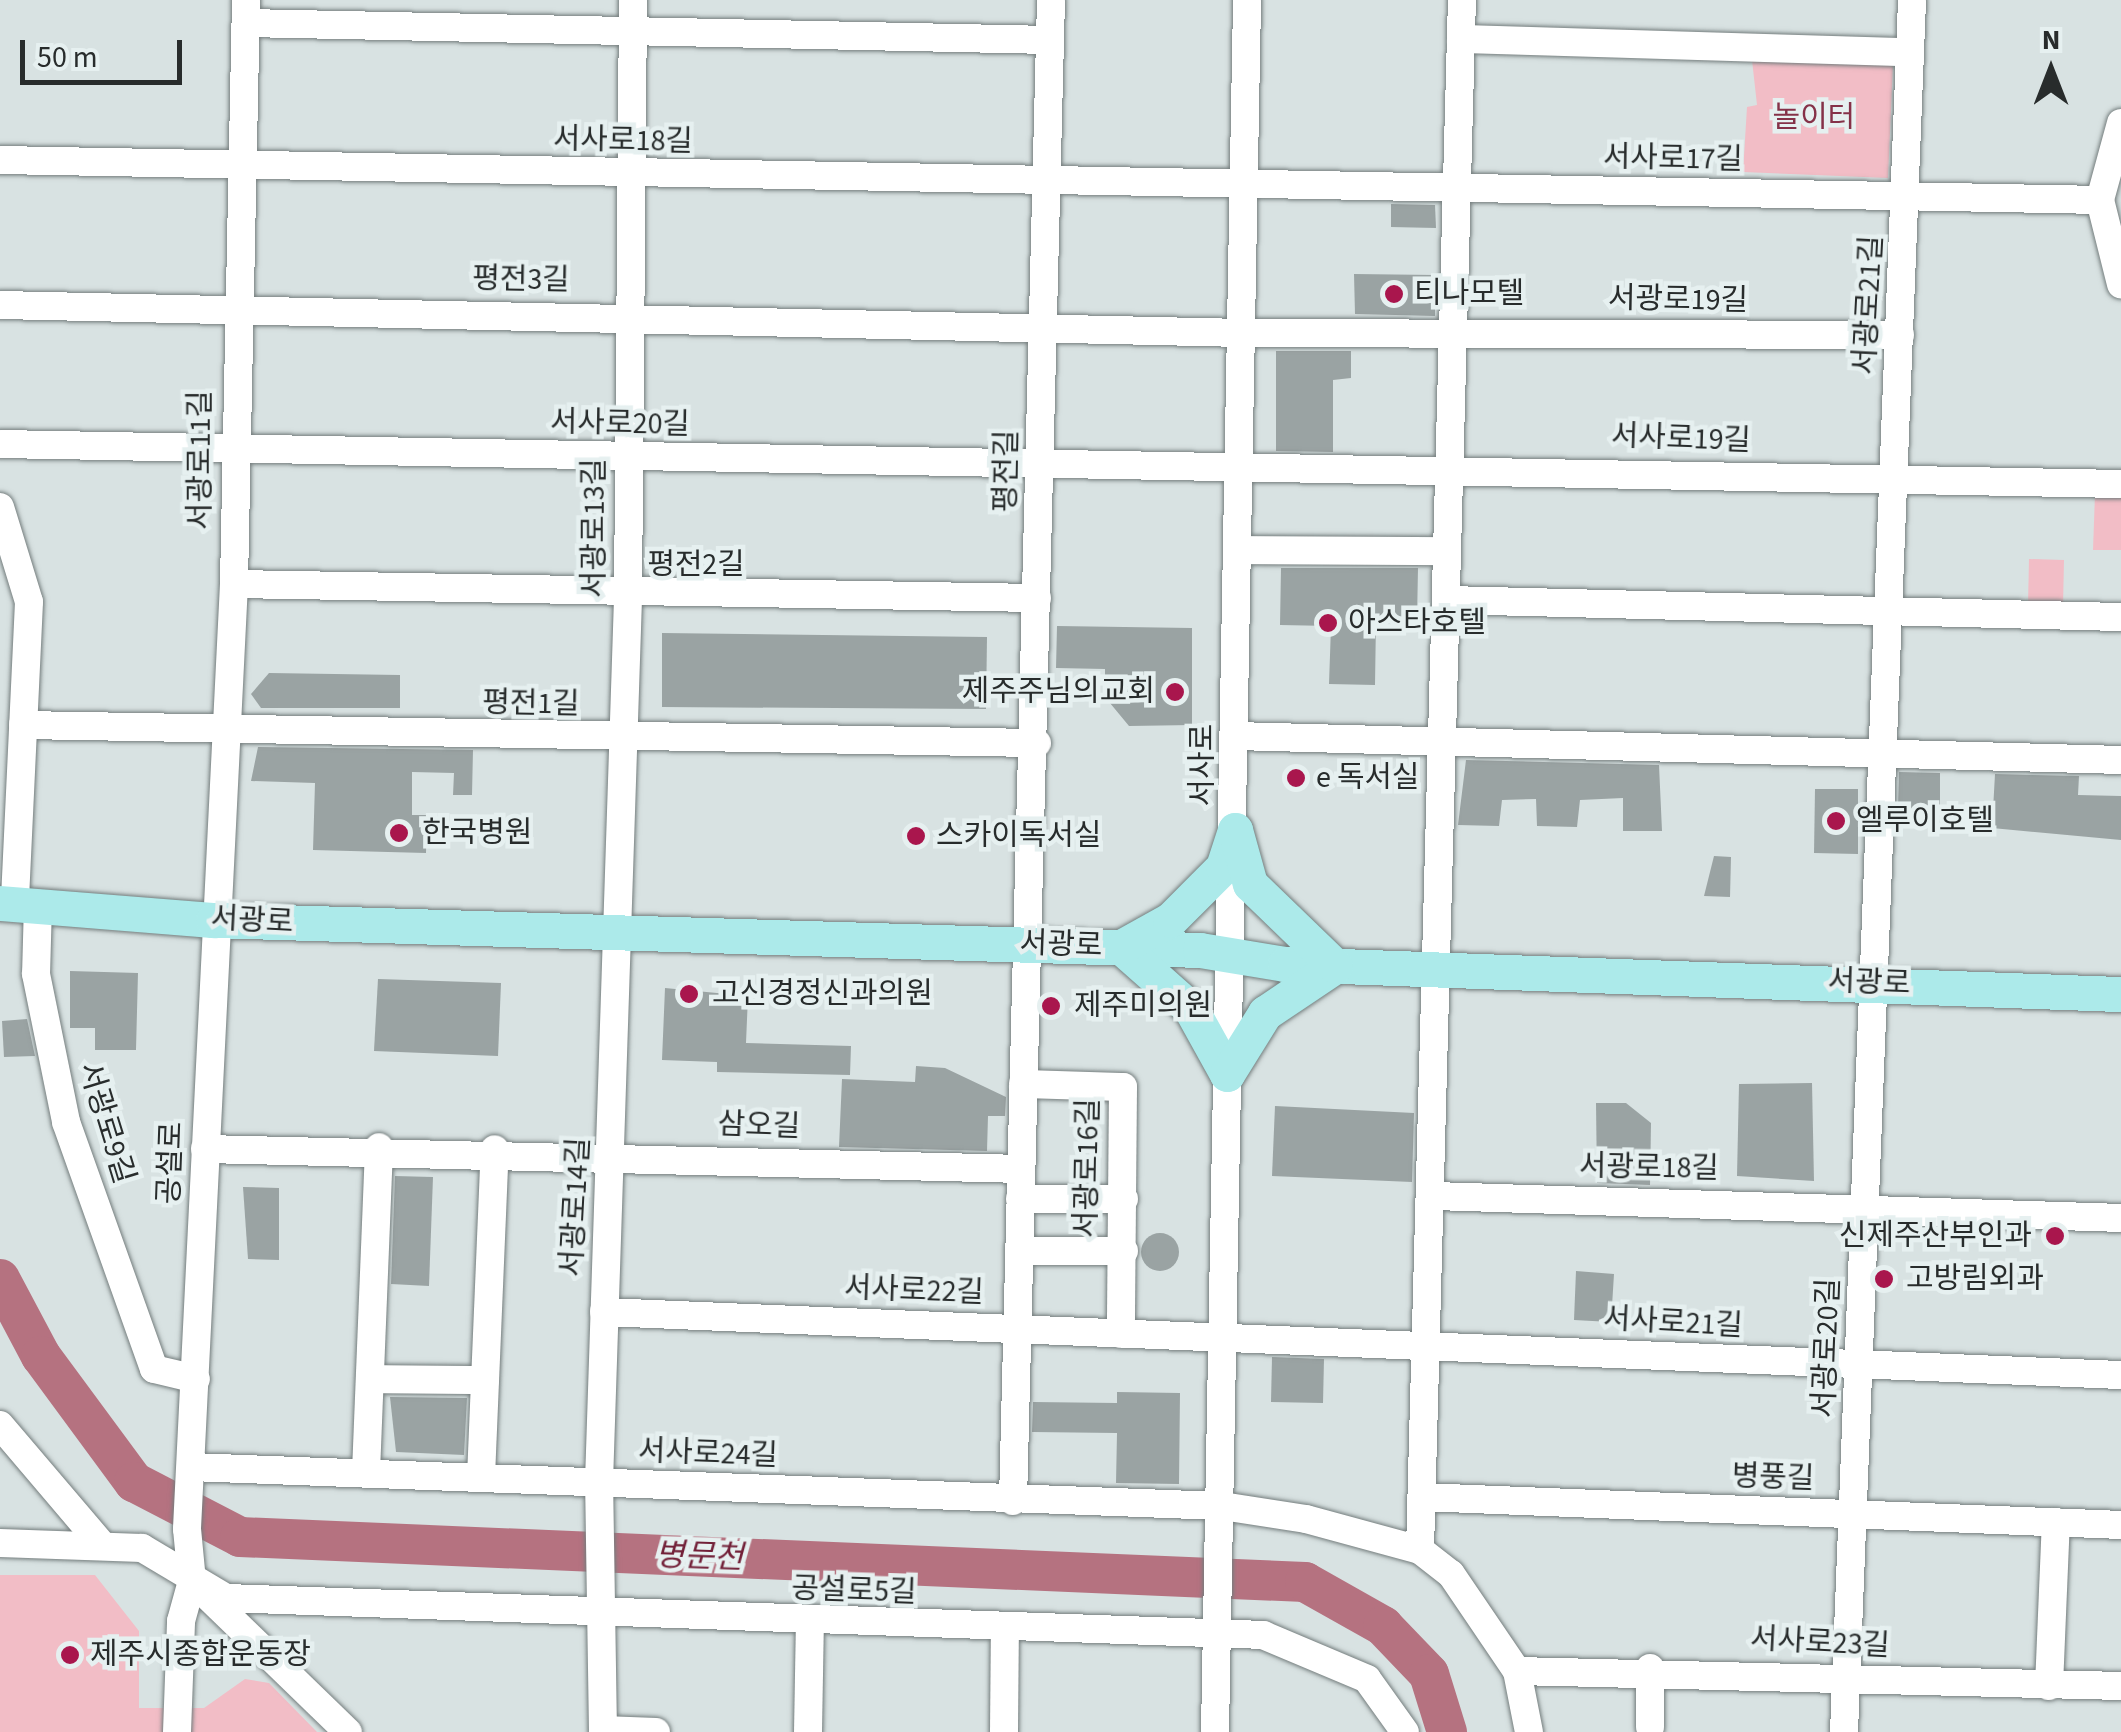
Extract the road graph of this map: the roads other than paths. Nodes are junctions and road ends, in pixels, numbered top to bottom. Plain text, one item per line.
1 (1051, 0) edge
2 (1247, 0) edge
3 (1462, 0) edge
4 (1912, 0) edge
5 (246, 12) edge
6 (632, 13) edge
7 (1462, 38) junction
8 (1050, 40) junction
9 (1910, 52) junction
10 (2121, 123) edge
11 (0, 160) edge
12 (240, 168) junction
13 (628, 174) junction
14 (1046, 181) junction
15 (1244, 185) junction
16 (1459, 188) junction
17 (1907, 196) junction
18 (2100, 200) junction
19 (2121, 284) edge
20 (0, 305) edge
21 (235, 310) junction
22 (626, 314) junction
23 (1042, 323) junction
24 (1456, 330) junction
25 (1239, 333) junction
26 (1900, 335) junction
27 (0, 444) edge
28 (232, 446) junction
29 (626, 456) junction
30 (1040, 466) junction
31 (1453, 466) junction
32 (1238, 467) junction
33 (1892, 478) junction
34 (2121, 484) edge
35 (0, 506) edge
36 (1238, 550) junction
37 (1446, 550) junction
38 (234, 584) junction
39 (628, 597) junction
40 (1038, 598) junction
41 (1448, 600) junction
42 (1887, 613) junction
43 (2121, 617) edge
44 (23, 725) junction
45 (227, 727) junction
46 (1235, 736) junction
47 (1446, 737) junction
48 (623, 738) junction
49 (1038, 743) junction
50 (1882, 753) junction
51 (2121, 760) edge
52 (1235, 830) junction
53 (18, 904) edge
54 (214, 920) junction
55 (616, 935) junction
56 (1030, 943) junction
57 (1121, 947) junction
58 (1231, 953) junction
59 (1335, 966) junction
60 (1439, 969) junction
61 (1873, 983) junction
62 (2121, 994) edge
63 (1227, 1074) junction
64 (1024, 1084) junction
65 (379, 1147) junction
66 (204, 1149) junction
67 (495, 1150) junction
68 (612, 1153) junction
69 (1021, 1168) junction
70 (1434, 1196) junction
71 (1020, 1199) junction
72 (1124, 1199) junction
73 (1863, 1206) junction
74 (2121, 1218) edge
75 (1124, 1251) junction
76 (1020, 1252) junction
77 (604, 1312) junction
78 (1016, 1327) junction
79 (1121, 1334) junction
80 (1221, 1336) junction
81 (1424, 1343) junction
82 (1860, 1364) junction
83 (2121, 1375) edge
84 (196, 1380) junction
85 (370, 1380) junction
86 (485, 1380) junction
87 (0, 1425) edge
88 (191, 1467) junction
89 (366, 1472) junction
90 (482, 1477) junction
91 (600, 1490) junction
92 (1422, 1497) junction
93 (1013, 1500) junction
94 (1852, 1514) junction
95 (1222, 1519) junction
96 (2056, 1522) junction
97 (2121, 1525) edge
98 (0, 1543) edge
99 (102, 1545) junction
100 (1420, 1550) junction
101 (192, 1581) junction
102 (602, 1604) junction
103 (810, 1622) junction
104 (1218, 1626) junction
105 (1005, 1627) junction
106 (1650, 1668) junction
107 (1517, 1671) junction
108 (1845, 1677) junction
109 (2050, 1686) junction
110 (2121, 1686) edge
111 (1650, 1726) dead end
112 (603, 1731) edge
113 (177, 1732) edge
114 (348, 1732) edge
115 (656, 1732) edge
116 (808, 1732) edge
117 (1004, 1732) edge
118 (1216, 1732) edge
119 (1405, 1732) edge
120 (1529, 1732) edge
121 (1844, 1732) edge

1 - 8 street, 평전길
2 - 15 street, 서사로
3 - 7 street
4 - 9 street, 서광로21길
5 - 6 street
5 - 12 street, 서광로11길
6 - 8 street
6 - 13 street, 서광로13길
7 - 9 street
7 - 16 street
8 - 14 street, 평전길
9 - 17 street, 서광로21길
10 - 18 street
11 - 12 street, 서사로18길
12 - 13 street, 서사로18길
12 - 21 street, 서광로11길
13 - 14 street, 서사로18길
13 - 22 street, 서광로13길
14 - 15 street, 서사로18길
14 - 23 street, 평전길
15 - 16 street, 서사로17길
15 - 25 street, 서사로
16 - 17 street, 서사로17길
16 - 24 street
17 - 18 street, 서사로17길
17 - 26 street, 서광로21길
18 - 19 street
20 - 21 street, 평전3길
21 - 22 street, 평전3길
21 - 28 street, 서광로11길
22 - 23 street, 평전3길
22 - 29 street, 서광로13길
23 - 25 street, 평전3길
23 - 30 street, 평전길
24 - 25 street, 서광로19길
24 - 26 street, 서광로19길
24 - 31 street
25 - 32 street, 서사로
26 - 33 street, 서광로21길
27 - 28 street, 서사로20길
28 - 29 street, 서사로20길
28 - 38 street, 서광로11길
29 - 30 street, 서사로20길
29 - 39 street, 서광로13길
30 - 32 street, 서사로20길
30 - 40 street, 평전길
31 - 32 street, 서사로19길
31 - 33 street, 서사로19길
31 - 37 street
32 - 36 street, 서사로
33 - 34 street, 서사로19길
33 - 42 street, 서광로21길
35 - 44 street, 서광로9길
36 - 37 street
36 - 46 street, 서사로
37 - 41 street
38 - 39 street, 평전2길
38 - 45 street, 서광로11길
39 - 40 street, 평전2길
39 - 48 street, 서광로13길
40 - 49 street, 평전길
41 - 42 street
41 - 47 street
42 - 43 street
42 - 50 street, 서광로21길
44 - 45 street, 평전1길
44 - 53 street, 서광로9길
45 - 48 street, 평전1길
45 - 54 street, 서광로11길
46 - 47 street
46 - 52 street, 서사로
47 - 50 street
47 - 60 street
48 - 49 street, 평전1길
48 - 55 street, 서광로13길
49 - 56 street, 평전길
50 - 51 street
50 - 61 street, 서광로21길
52 - 57 main road
52 - 58 street, 서사로
52 - 59 main road
53 - 54 main road, 서광로
53 - 84 street, 서광로9길
54 - 55 main road, 서광로
54 - 66 street, 공설로
55 - 56 main road, 서광로
55 - 68 street, 서광로14길
56 - 57 main road, 서광로
56 - 64 street
57 - 58 main road, 서광로
57 - 63 main road
58 - 59 main road, 서광로
58 - 63 street, 서사로
59 - 60 main road, 서광로
59 - 63 main road
60 - 61 main road, 서광로
60 - 70 street
61 - 62 main road, 서광로
61 - 73 street, 서광로20길
63 - 80 street, 서사로
64 - 69 street
64 - 72 street, 서광로16길
65 - 66 street, 삼오길
65 - 67 street, 삼오길
65 - 85 street
66 - 84 street, 공설로
67 - 68 street, 삼오길
67 - 86 street
68 - 69 street, 삼오길
68 - 77 street, 서광로14길
69 - 71 street
70 - 73 street, 서광로18길
70 - 81 street
71 - 72 street
71 - 76 street
72 - 75 street, 서광로16길
73 - 74 street
73 - 82 street, 서광로20길
75 - 76 street, 서광로16길
75 - 79 street
76 - 78 street
77 - 78 street, 서사로22길
77 - 91 street, 서광로14길
78 - 79 street, 서사로22길
78 - 93 street
79 - 80 street, 서사로22길
80 - 81 street, 서사로21길
80 - 95 street, 서사로
81 - 82 street, 서사로21길
81 - 92 street
82 - 83 street, 서사로21길
82 - 94 street, 서광로20길
84 - 88 street, 공설로
85 - 86 street
85 - 89 street
86 - 90 street
87 - 99 street
88 - 89 street, 서사로24길
88 - 101 street, 공설로
89 - 90 street, 서사로24길
90 - 91 street, 서사로24길
91 - 93 street, 서사로24길
91 - 102 street, 서광로14길
92 - 94 street, 병풍길
92 - 100 street
93 - 95 street, 서사로24길
94 - 96 street, 병풍길
94 - 108 street, 서광로20길
95 - 100 street
95 - 104 street, 서사로
96 - 97 street, 병풍길
96 - 109 street
98 - 99 street
99 - 101 street
100 - 107 street
101 - 102 street, 공설로5길
101 - 113 street
101 - 114 street
102 - 103 street, 공설로5길
102 - 112 street, 서광로14길
103 - 105 street, 공설로5길
103 - 116 street
104 - 105 street, 공설로5길
104 - 118 street
104 - 119 street, 공설로5길
105 - 117 street
106 - 107 street, 서사로23길
106 - 108 street, 서사로23길
106 - 111 street
107 - 120 street
108 - 109 street, 서사로23길
108 - 121 street, 서광로20길
109 - 110 street, 서사로23길
112 - 115 street

